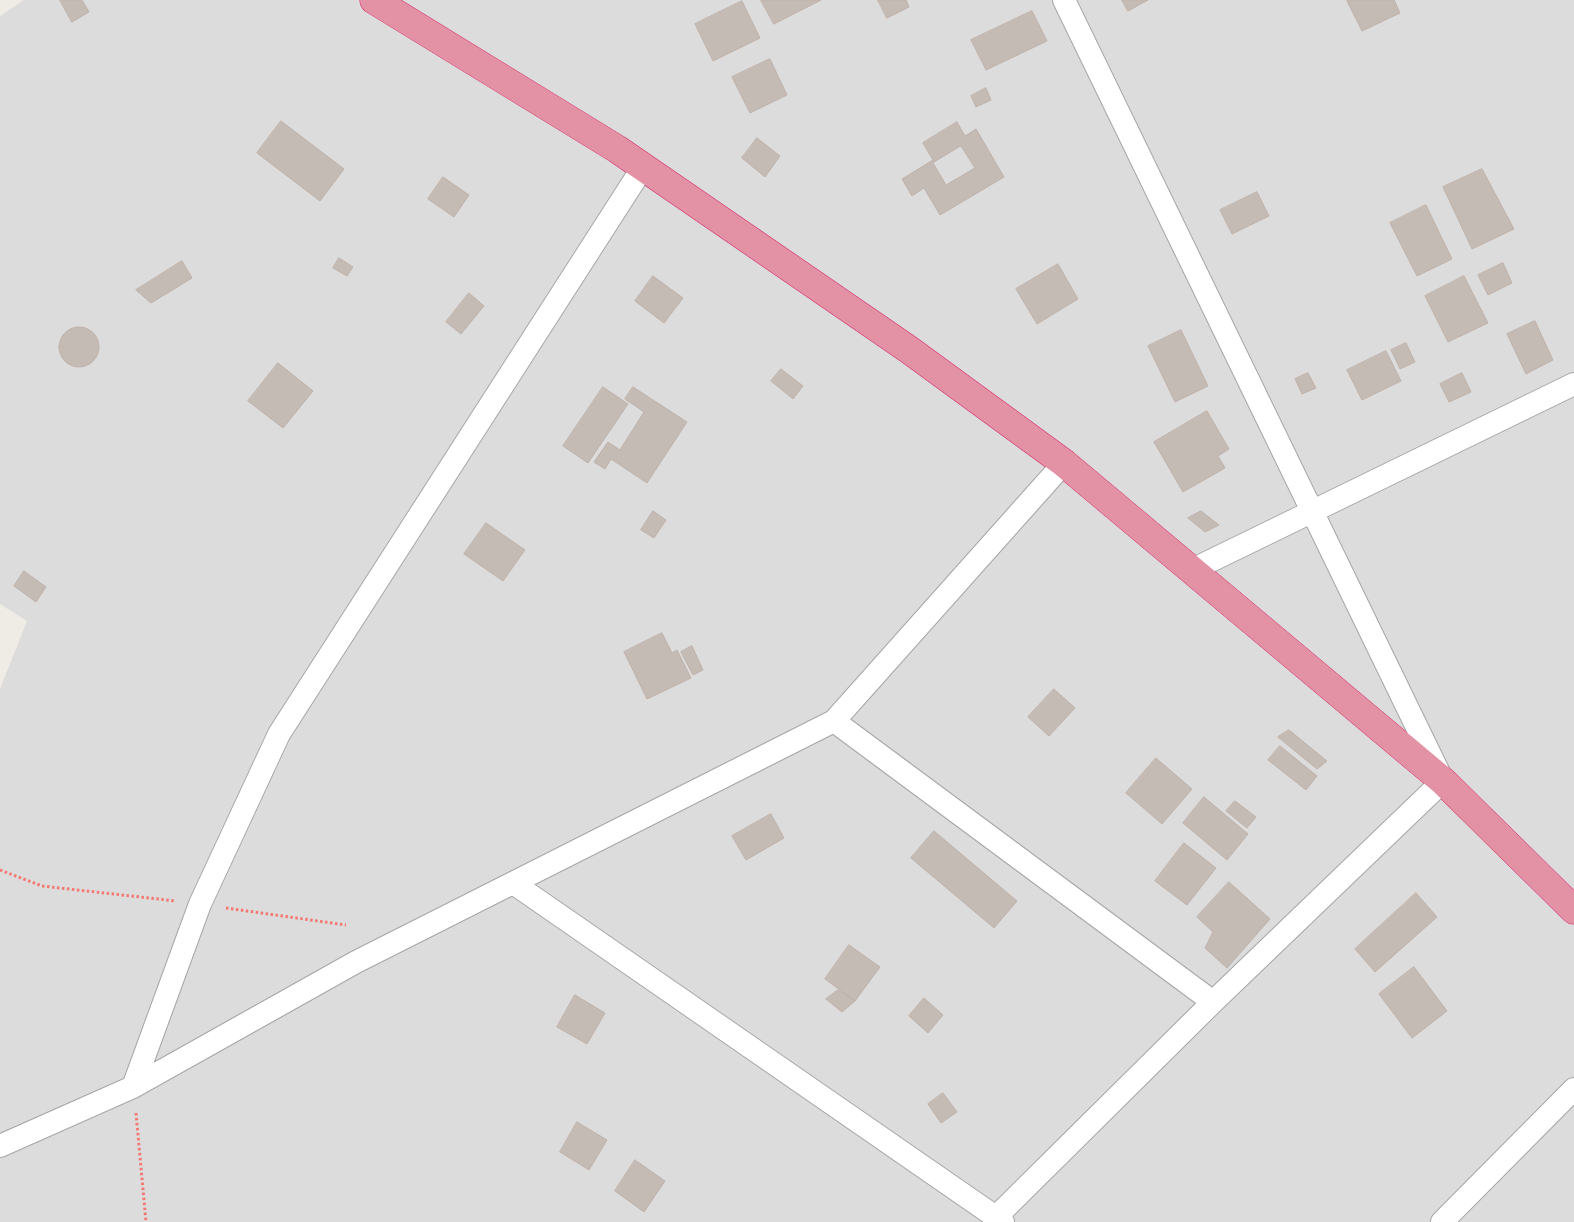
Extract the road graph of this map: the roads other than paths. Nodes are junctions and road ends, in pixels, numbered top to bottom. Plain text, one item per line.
1 (374, 0) edge
2 (1064, 0) edge
3 (643, 167) junction
4 (1574, 384) edge
5 (1064, 463) junction
6 (1312, 512) junction
7 (1192, 570) junction
8 (834, 721) junction
9 (1443, 781) junction
10 (513, 883) junction
11 (1574, 910) edge
12 (1213, 1002) junction
13 (133, 1087) junction
14 (1574, 1089) edge
15 (0, 1146) edge
16 (1000, 1220) edge
17 (1442, 1222) edge

1 - 3 highway
2 - 6 street
3 - 5 highway
3 - 13 street
4 - 6 street
5 - 7 highway
5 - 8 street
6 - 7 street
6 - 9 street
7 - 9 highway
8 - 10 street
8 - 12 street
9 - 11 highway
9 - 12 street
10 - 13 street
10 - 16 street
12 - 16 street
13 - 15 street
14 - 17 street

